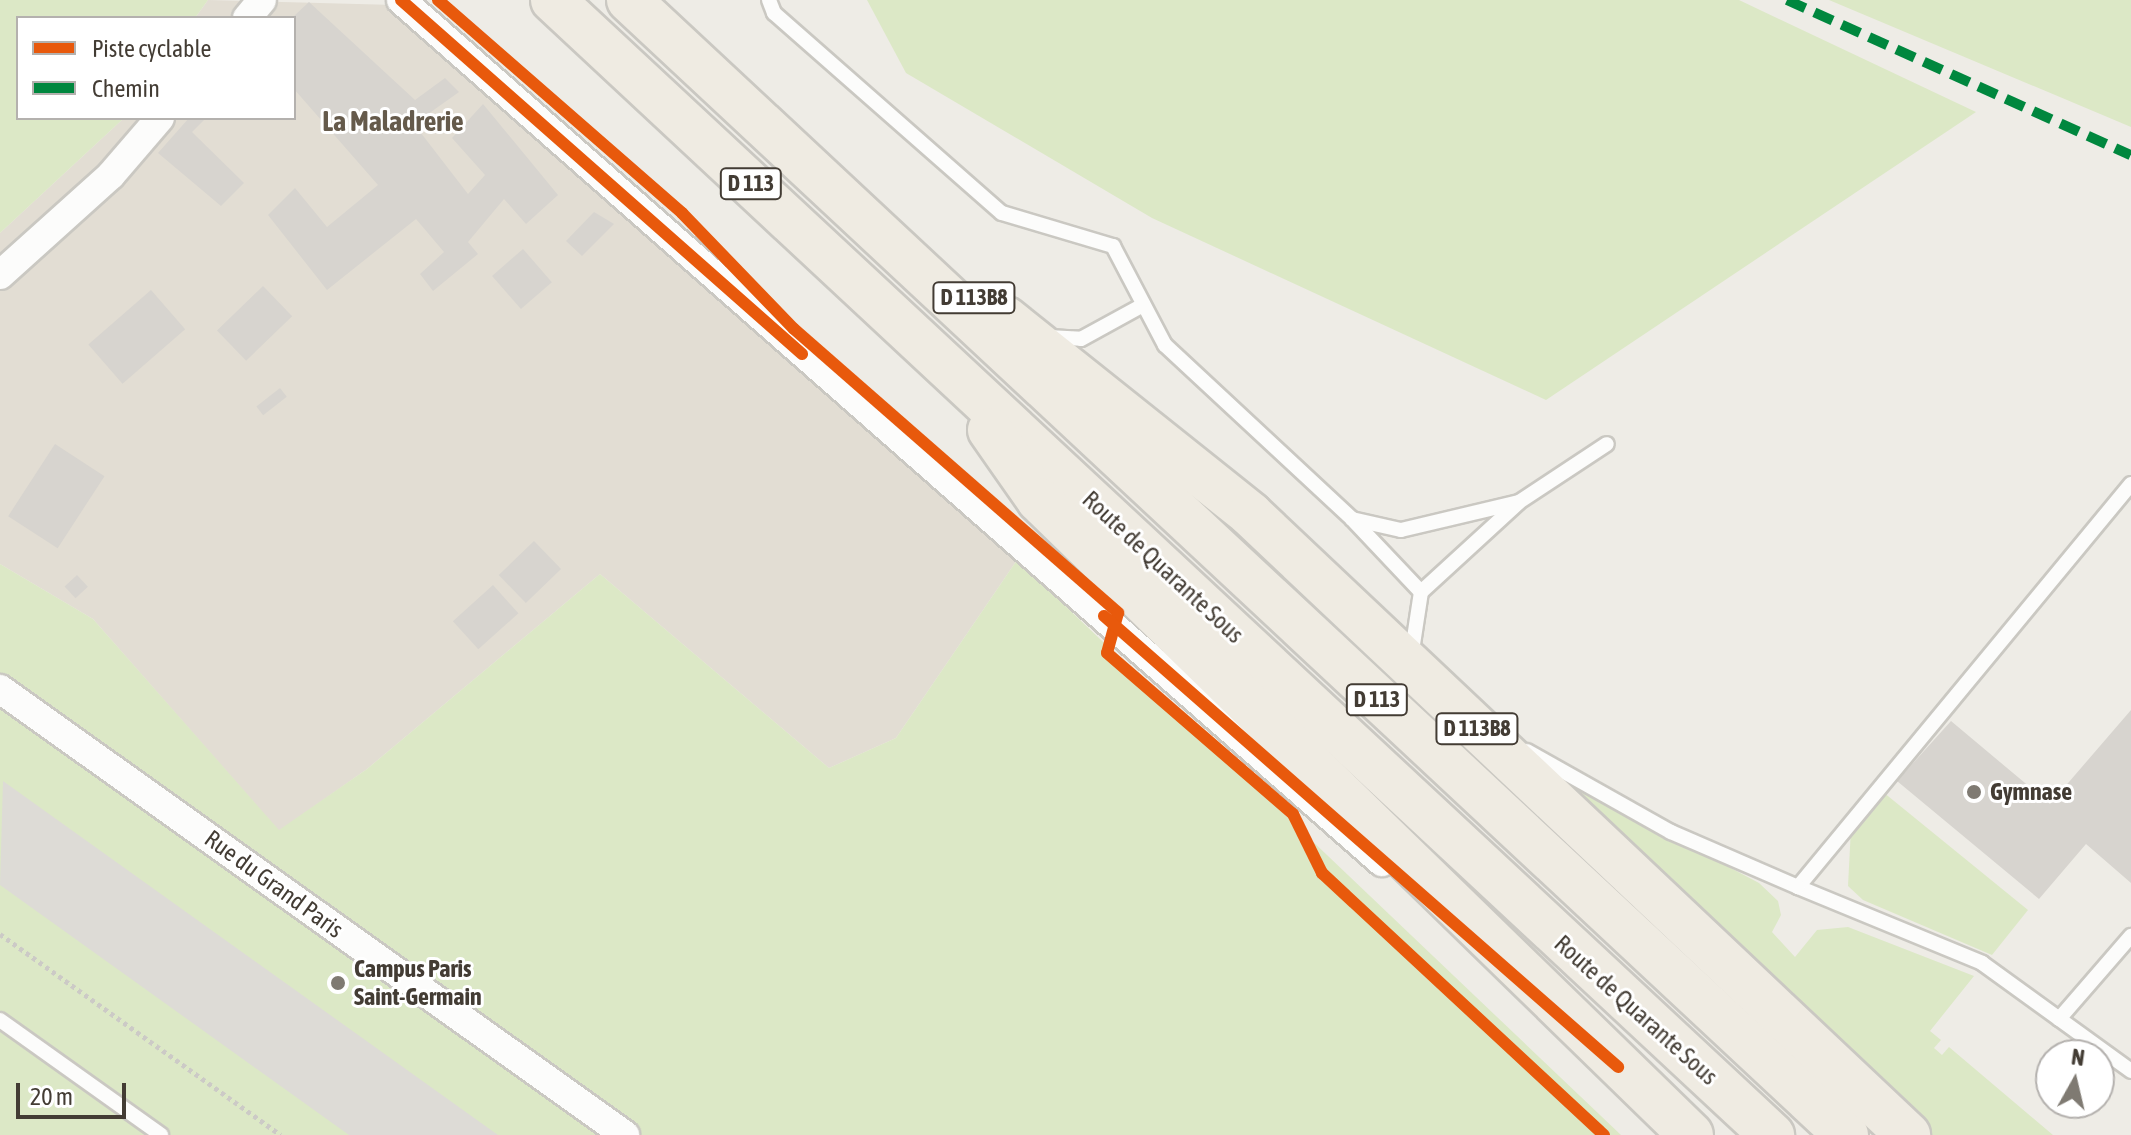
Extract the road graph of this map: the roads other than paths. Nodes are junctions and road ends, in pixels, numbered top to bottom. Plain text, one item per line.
1 (262, 0) edge
2 (401, 0) edge
3 (553, 0) edge
4 (629, 0) edge
5 (769, 0) edge
6 (249, 16) edge
7 (158, 120) edge
8 (913, 260) junction
9 (0, 275) edge
10 (1143, 305) junction
11 (1034, 337) junction
12 (948, 368) junction
13 (1607, 444) dead end
14 (2131, 484) edge
15 (1519, 502) junction
16 (1352, 519) junction
17 (1421, 592) junction
18 (1410, 665) junction
19 (0, 689) edge
20 (1461, 714) junction
21 (1798, 887) junction
22 (2131, 936) edge
23 (2059, 1019) junction
24 (0, 1020) edge
25 (1618, 1067) junction
26 (2131, 1071) edge
27 (161, 1135) edge
28 (625, 1135) edge
29 (1691, 1135) edge
30 (1772, 1135) edge
31 (1846, 1135) edge
32 (1908, 1135) edge

1 - 6 street
2 - 25 street
3 - 12 main road, Route de Quarante Sous / D 113
4 - 8 main road, Route de Quarante Sous / D 113
5 - 10 lane
7 - 9 street
8 - 11 main road, D 113B8
8 - 31 main road, Route de Quarante Sous / D 113
10 - 11 lane
10 - 16 lane
11 - 18 main road, D 113B8
12 - 25 main road
12 - 30 main road, Route de Quarante Sous / D 113
13 - 15 lane
14 - 21 lane
15 - 16 lane
15 - 17 lane
16 - 17 lane
17 - 18 lane
18 - 20 main road, D 113B8
19 - 28 street, Rue du Grand Paris
20 - 21 lane
20 - 32 main road, D 113B8
21 - 23 lane
22 - 23 lane
23 - 26 lane
24 - 27 lane
25 - 29 main road

